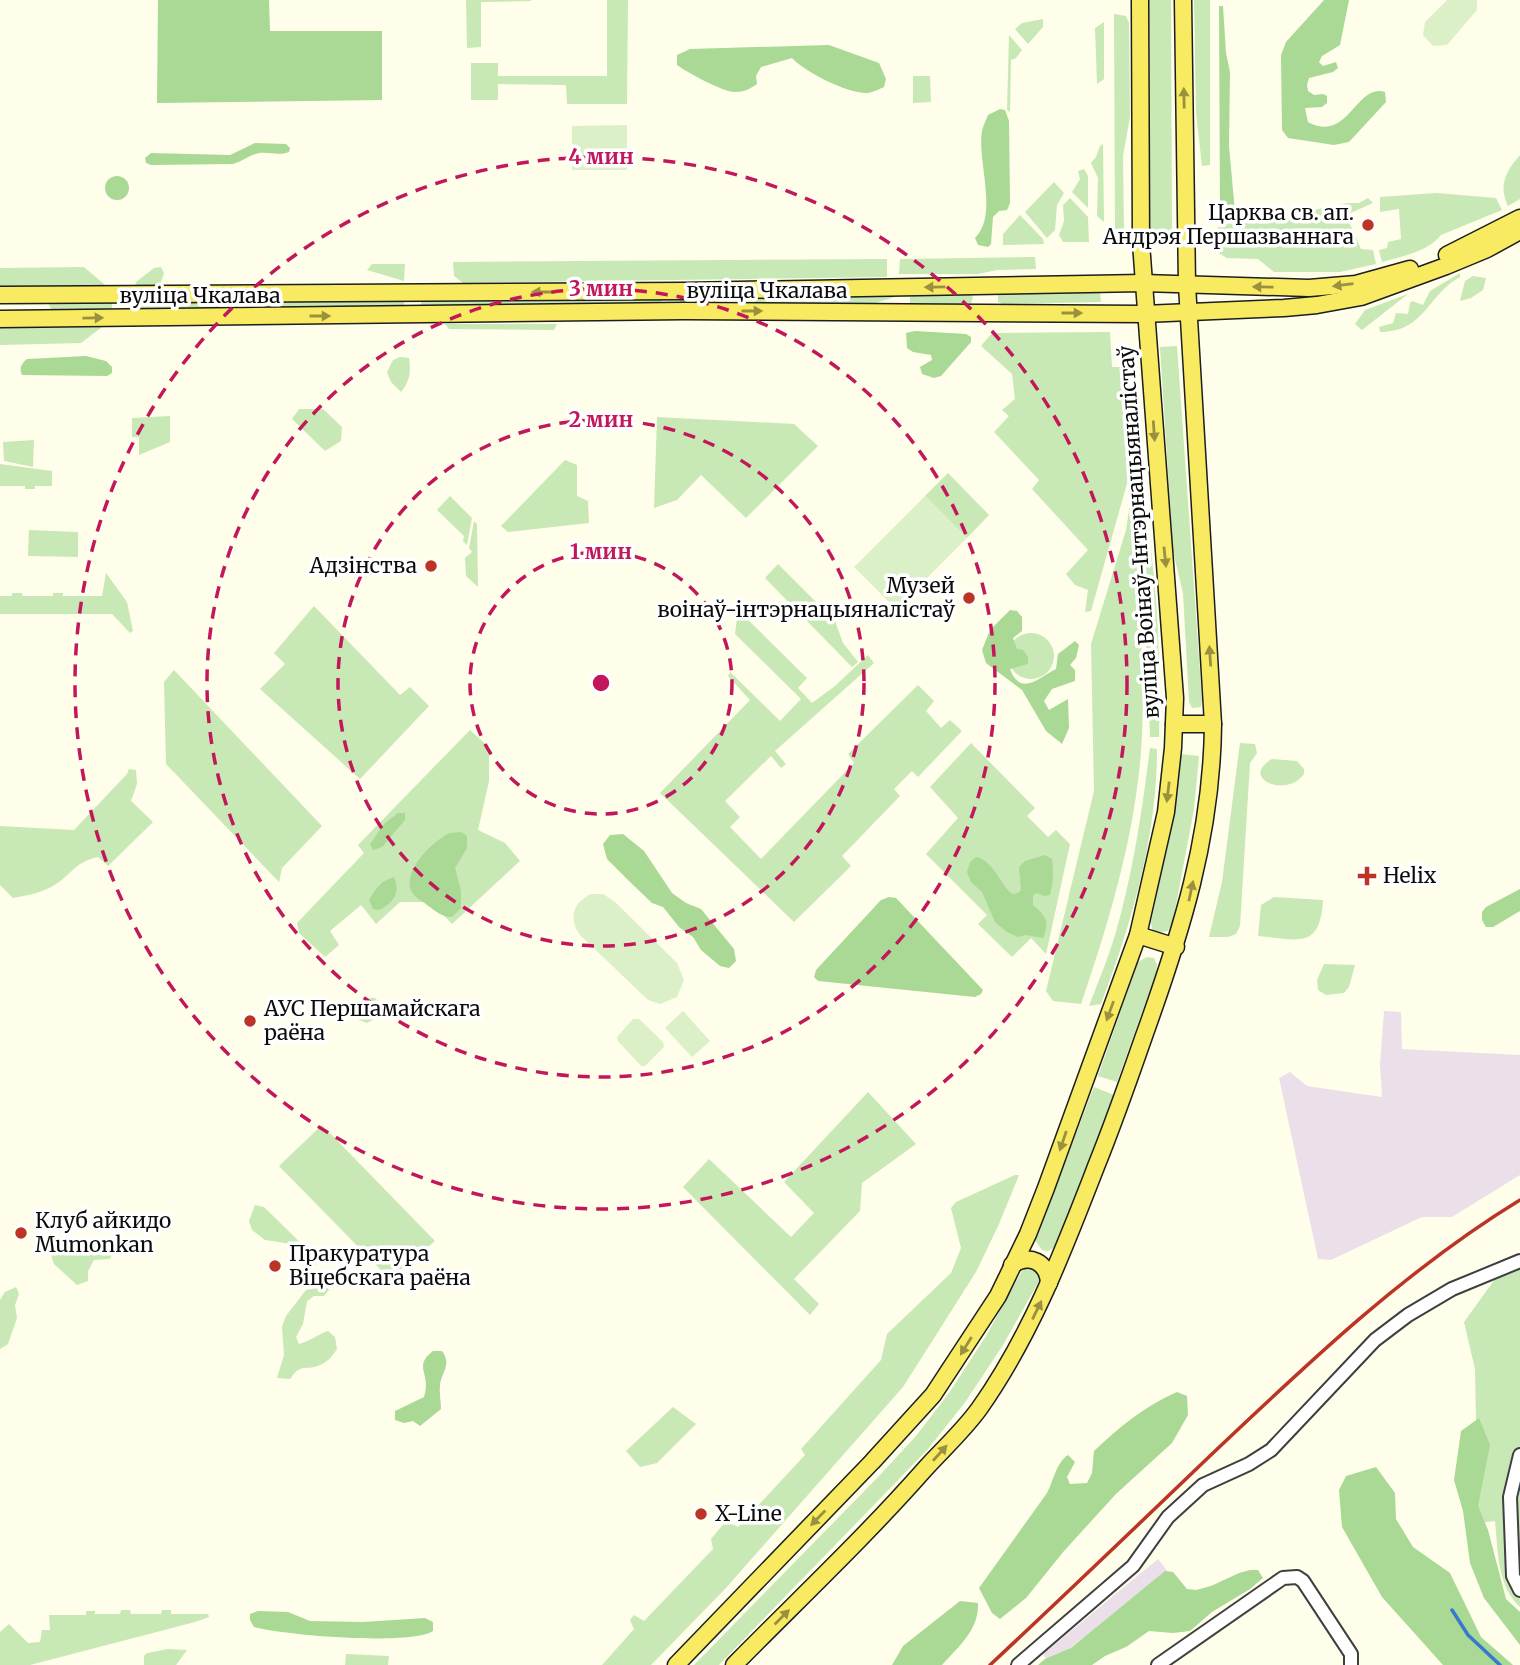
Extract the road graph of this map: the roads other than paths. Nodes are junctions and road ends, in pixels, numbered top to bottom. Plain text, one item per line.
1 (1140, 0) edge
2 (1183, 0) edge
3 (1520, 218) edge
4 (1520, 231) edge
5 (1143, 283) junction
6 (1187, 285) junction
7 (1003, 286) junction
8 (964, 287) junction
9 (655, 291) junction
10 (684, 291) junction
11 (230, 294) junction
12 (0, 295) edge
13 (23, 295) junction
14 (55, 295) junction
15 (684, 311) junction
16 (655, 312) junction
17 (964, 312) junction
18 (1004, 312) junction
19 (1188, 312) junction
20 (1144, 314) junction
21 (231, 316) junction
22 (23, 318) junction
23 (54, 318) junction
24 (0, 319) edge
25 (1174, 724) junction
26 (1213, 724) junction
27 (1138, 935) junction
28 (1176, 947) junction
29 (1028, 1234) junction
30 (1064, 1250) junction
31 (1520, 1261) edge
32 (1012, 1265) junction
33 (1049, 1283) junction
34 (1520, 1455) edge
35 (1520, 1590) edge
36 (676, 1665) edge
37 (734, 1665) edge
38 (1018, 1665) edge
39 (1158, 1665) edge
40 (1351, 1665) edge

1 - 5 main road, вуліца Воінаў-Інтэрнацыяналістаў
6 -> 2 main road
3 -> 6 main road, вуліца Чкалава
4 - 19 main road, вуліца Чкалава
5 - 6 main road, вуліца Чкалава
5 - 7 main road, вуліца Чкалава
5 - 20 main road, вуліца Воінаў-Інтэрнацыяналістаў
6 - 19 main road
7 - 8 main road, вуліца Чкалава
7 - 18 main road
8 -> 10 main road, вуліца Чкалава
8 - 17 main road
9 - 10 main road, вуліца Чкалава
9 -> 11 main road, вуліца Чкалава
9 - 16 main road
10 - 15 main road
11 - 14 main road, вуліца Чкалава
11 - 21 main road
12 - 13 main road, вуліца Чкалава
13 - 14 main road, вуліца Чкалава
13 - 22 main road
14 - 23 main road
15 - 16 main road, вуліца Чкалава
15 -> 17 main road, вуліца Чкалава
21 -> 16 main road, вуліца Чкалава
17 - 18 main road, вуліца Чкалава
18 -> 20 main road, вуліца Чкалава
19 - 20 main road, вуліца Чкалава
26 -> 19 main road
20 -> 25 main road, вуліца Воінаў-Інтэрнацыяналістаў
23 -> 21 main road, вуліца Чкалава
22 - 23 main road, вуліца Чкалава
22 - 24 main road, вуліца Чкалава
25 - 26 main road
25 -> 27 main road, вуліца Воінаў-Інтэрнацыяналістаў
28 -> 26 main road
27 - 28 main road
27 -> 29 main road, вуліца Воінаў-Інтэрнацыяналістаў
28 - 30 main road
29 - 30 main road
29 - 32 main road, вуліца Воінаў-Інтэрнацыяналістаў
30 - 33 main road
31 - 38 street
32 - 33 main road
32 -> 36 main road, вуліца Воінаў-Інтэрнацыяналістаў
37 -> 33 main road
34 - 35 street
39 - 40 street

